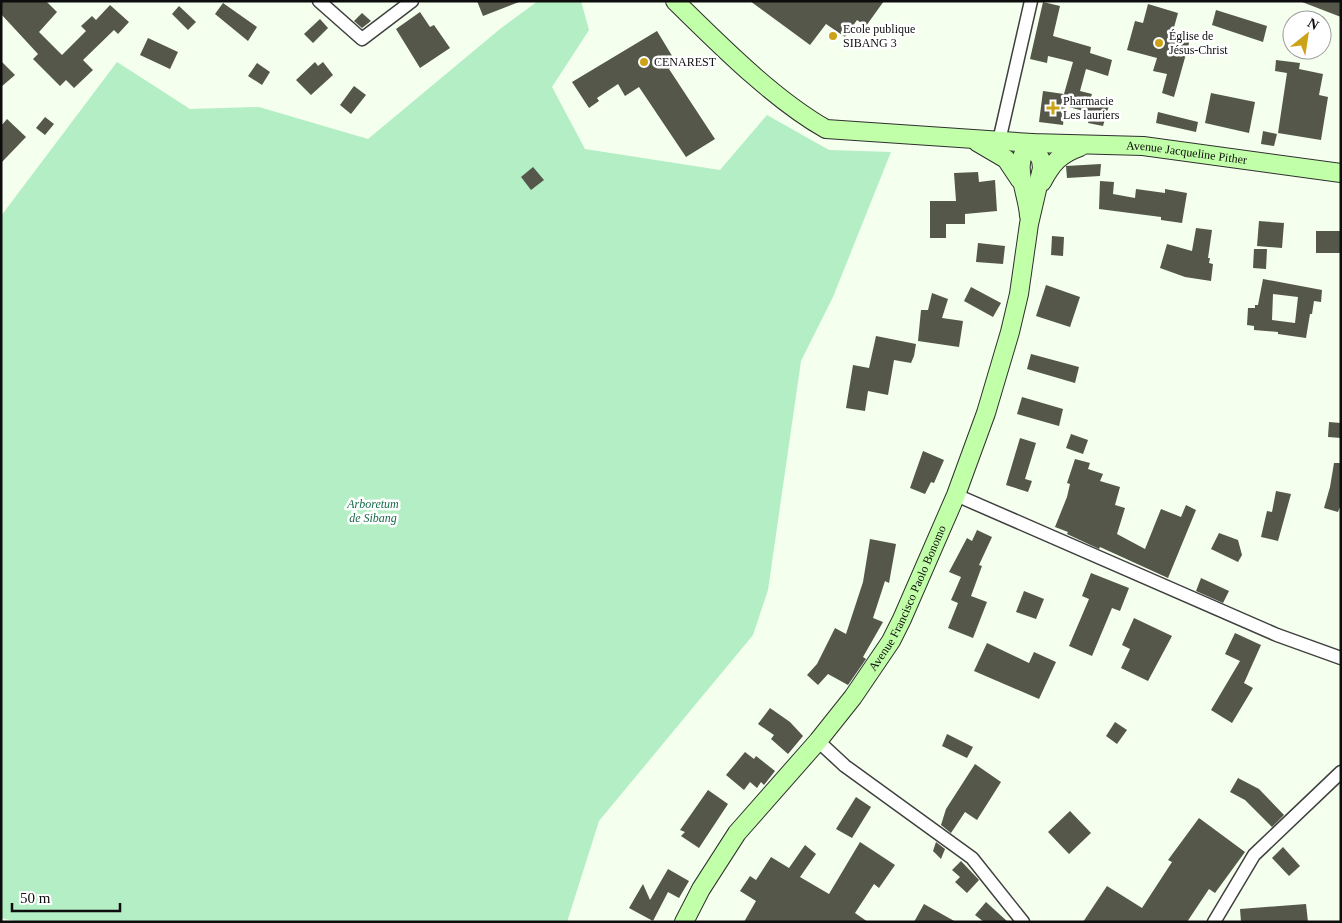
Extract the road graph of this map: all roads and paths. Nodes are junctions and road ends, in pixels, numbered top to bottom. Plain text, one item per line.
1 (318, 1) edge
2 (412, 1) edge
3 (675, 1) edge
4 (1030, 1) edge
5 (972, 140) junction
6 (999, 141) junction
7 (1032, 143) junction
8 (1088, 144) junction
9 (1341, 173) edge
10 (1031, 188) junction
11 (956, 495) junction
12 (1341, 658) edge
13 (818, 741) junction
14 (1341, 772) edge
15 (684, 922) edge
16 (1023, 922) edge
17 (1214, 922) edge

1 - 2 street
3 - 5 street, Avenue Jacqueline Pither
4 - 6 street
5 - 6 street, Avenue Jacqueline Pither
5 - 10 street
6 - 7 street, Avenue Jacqueline Pither
7 - 8 street, Avenue Jacqueline Pither
7 - 10 street
8 - 9 street, Avenue Jacqueline Pither
8 - 10 street
10 - 11 street, Avenue Francisco Paolo Bonomo
11 - 12 street
11 - 13 street, Avenue Francisco Paolo Bonomo
13 - 15 street, Avenue Francisco Paolo Bonomo
13 - 16 street
14 - 17 street

